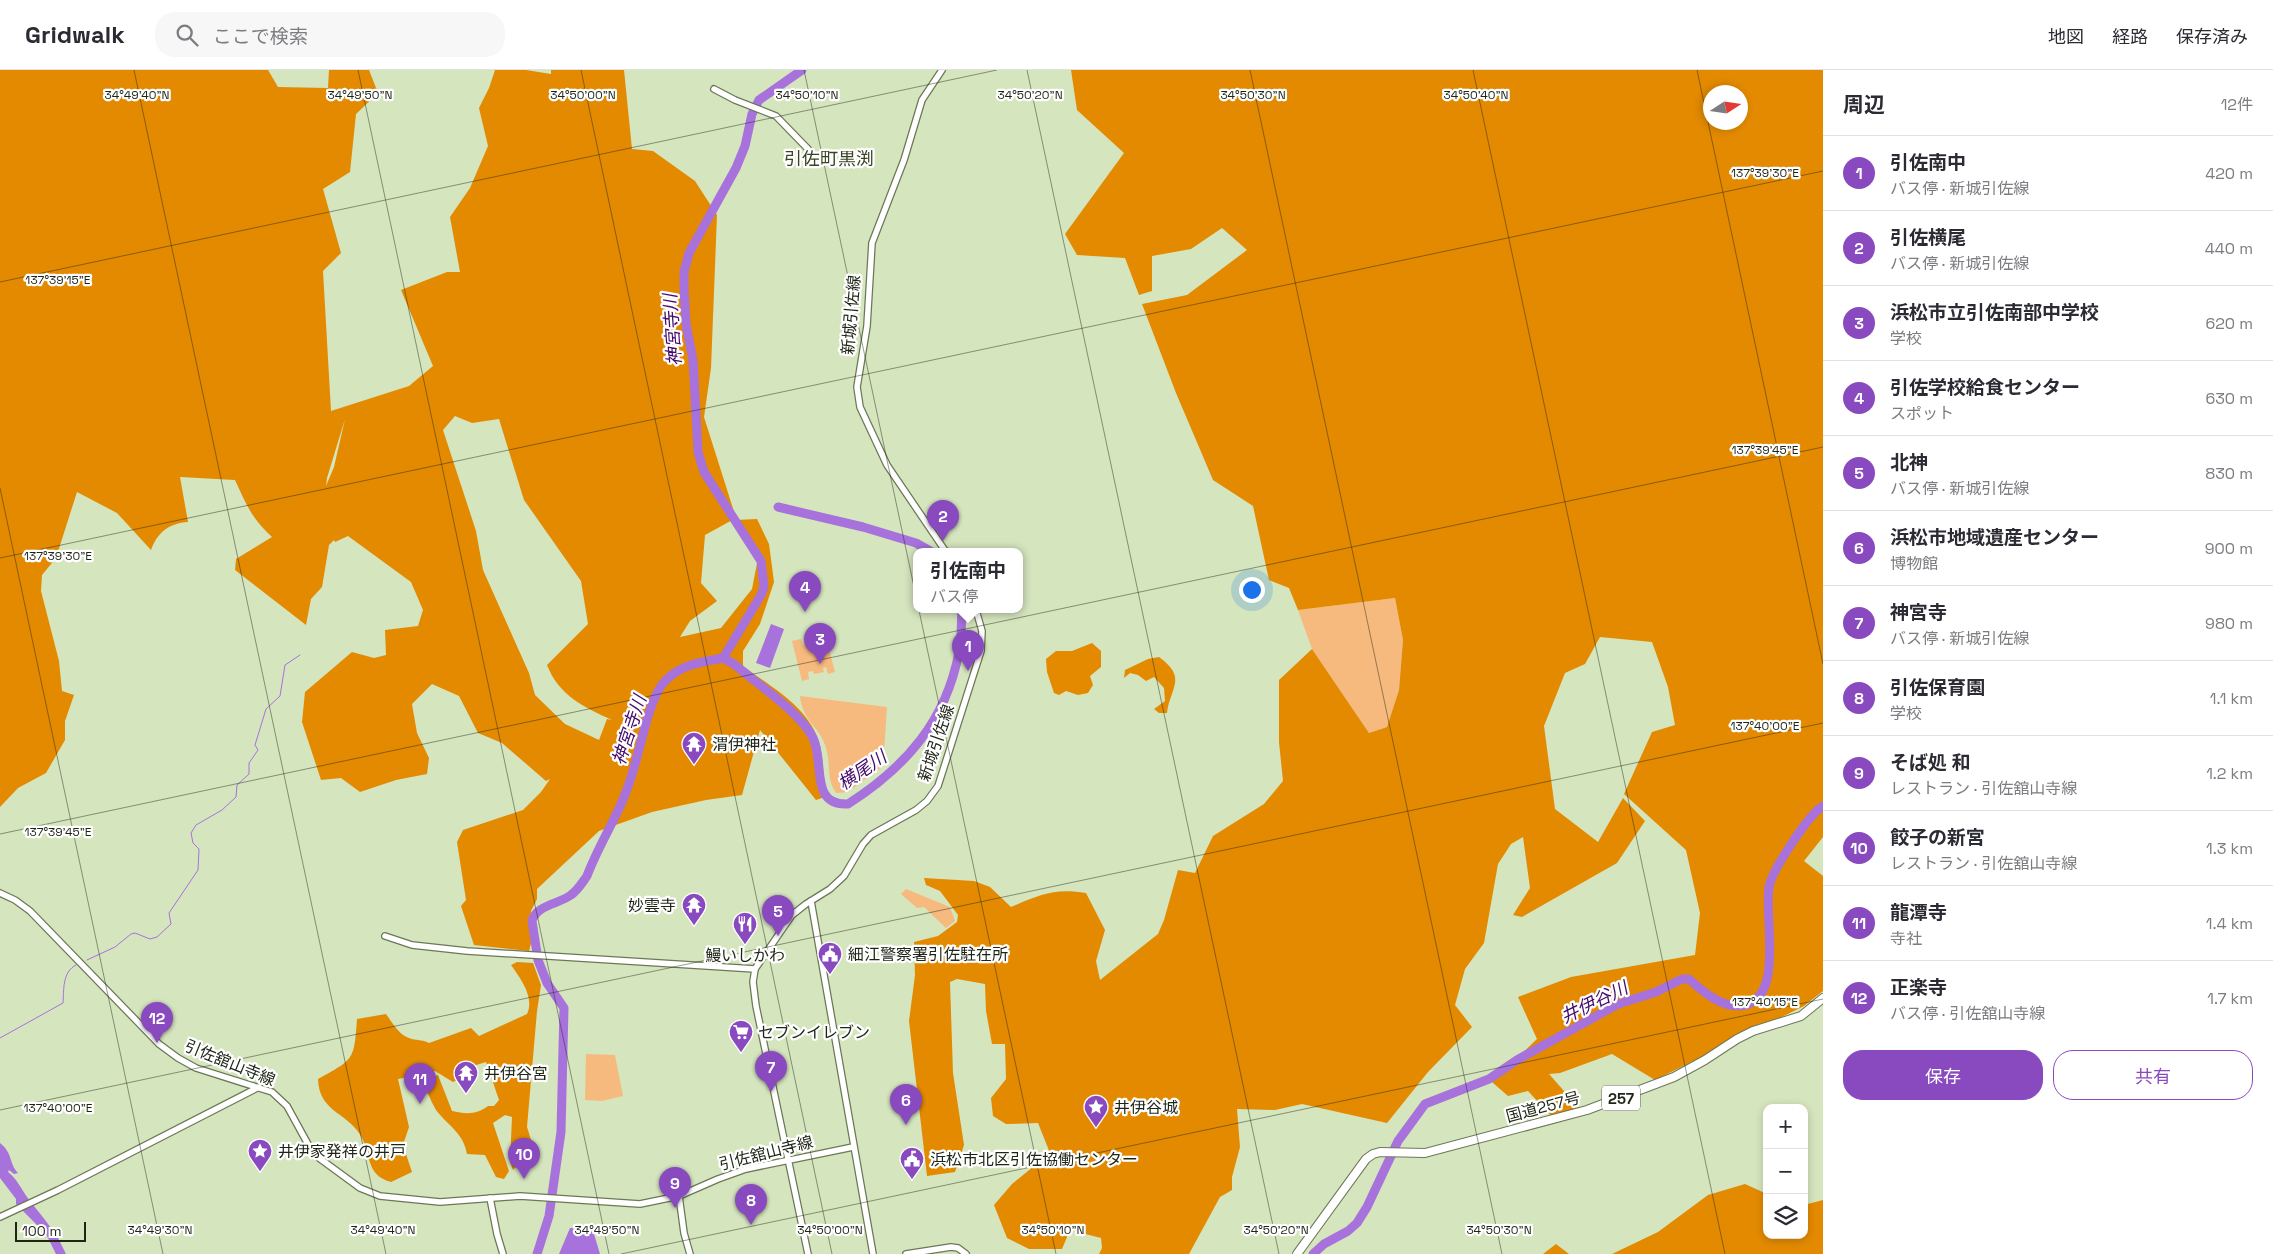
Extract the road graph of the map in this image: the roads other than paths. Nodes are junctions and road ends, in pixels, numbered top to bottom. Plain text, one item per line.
1 (942, 70) edge
2 (714, 90) dead end
3 (808, 148) dead end
4 (943, 548) edge
5 (977, 613) edge
6 (0, 893) edge
7 (811, 901) junction
8 (385, 936) dead end
9 (755, 969) junction
10 (1823, 998) edge
11 (259, 1087) junction
12 (853, 1147) junction
13 (788, 1160) junction
14 (679, 1196) junction
15 (490, 1198) junction
16 (0, 1218) edge
17 (503, 1254) edge
18 (690, 1254) edge
19 (808, 1254) edge
20 (873, 1254) edge
21 (906, 1254) edge
22 (966, 1254) edge
23 (1297, 1254) edge

1 - 4 main road, 新城引佐線
2 - 3 main road
5 - 7 main road, 新城引佐線
6 - 11 main road, 引佐舘山寺線
7 - 9 main road, 新城引佐線
7 - 12 main road
8 - 9 main road
9 - 13 main road
10 - 23 highway, 国道257号 / 257
11 - 15 main road, 引佐舘山寺線
11 - 16 main road
12 - 13 main road, 引佐舘山寺線
12 - 20 main road
13 - 14 main road, 引佐舘山寺線
13 - 19 main road
14 - 15 main road, 引佐舘山寺線
14 - 18 main road
15 - 17 main road
21 - 22 main road

